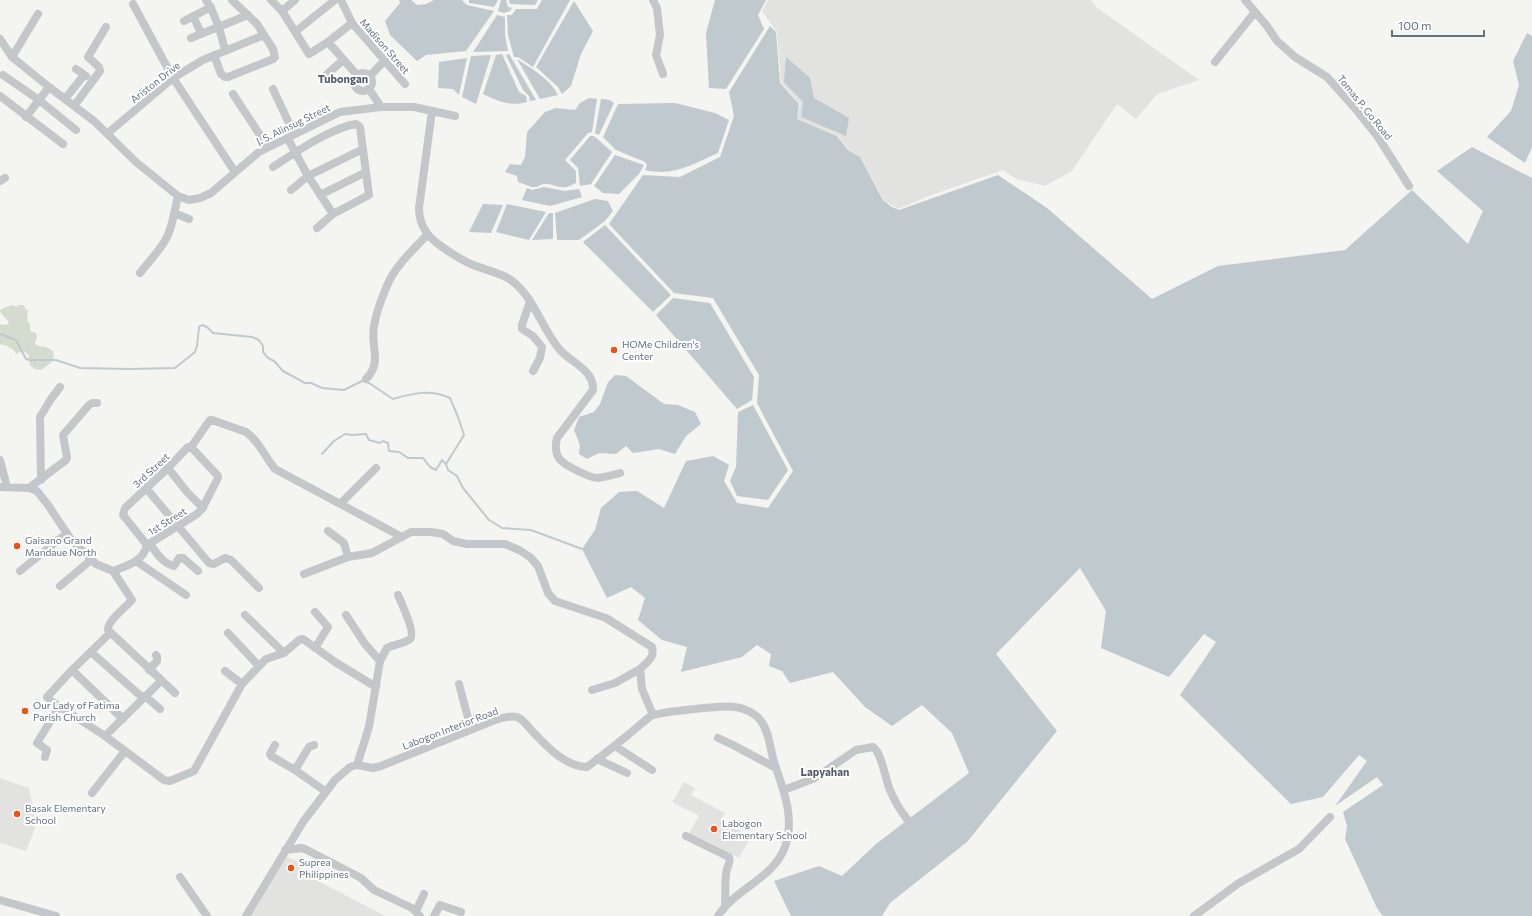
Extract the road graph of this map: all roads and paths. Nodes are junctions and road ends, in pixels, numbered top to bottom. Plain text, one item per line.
1 (232, 0) edge
2 (271, 0) edge
3 (295, 0) edge
4 (335, 0) edge
5 (341, 0) edge
6 (653, 0) edge
7 (1245, 0) edge
8 (209, 3) edge
9 (133, 4) dead end
10 (282, 11) junction
11 (1256, 12) junction
12 (38, 14) dead end
13 (248, 15) junction
14 (193, 16) junction
15 (184, 21) dead end
16 (352, 23) junction
17 (219, 26) junction
18 (106, 27) dead end
19 (294, 32) junction
20 (201, 33) junction
21 (264, 35) junction
22 (191, 38) dead end
23 (0, 39) edge
24 (328, 42) junction
25 (225, 50) junction
26 (214, 55) junction
27 (12, 57) junction
28 (343, 60) junction
29 (385, 60) junction
30 (1215, 62) dead end
31 (76, 69) dead end
32 (663, 74) dead end
33 (3, 75) dead end
34 (357, 75) junction
35 (370, 76) junction
36 (173, 78) junction
37 (323, 78) dead end
38 (405, 84) dead end
39 (49, 87) junction
40 (273, 89) dead end
41 (369, 89) junction
42 (233, 94) dead end
43 (0, 96) edge
44 (65, 99) junction
45 (39, 100) junction
46 (74, 106) junction
47 (381, 107) junction
48 (432, 111) junction
49 (26, 116) junction
50 (454, 116) dead end
51 (76, 130) dead end
52 (108, 133) junction
53 (291, 136) junction
54 (63, 144) dead end
55 (269, 146) junction
56 (363, 149) junction
57 (296, 152) junction
58 (273, 166) dead end
59 (235, 172) junction
60 (366, 172) junction
61 (308, 176) junction
62 (1409, 186) dead end
63 (291, 190) dead end
64 (320, 195) junction
65 (178, 196) junction
66 (174, 213) junction
67 (333, 214) junction
68 (189, 219) dead end
69 (317, 228) dead end
70 (427, 235) junction
71 (140, 273) dead end
72 (530, 301) junction
73 (533, 371) dead end
74 (366, 379) dead end
75 (60, 387) dead end
76 (97, 403) dead end
77 (191, 446) junction
78 (0, 460) edge
79 (168, 468) junction
80 (376, 468) dead end
81 (620, 473) dead end
82 (41, 480) junction
83 (3, 487) edge
84 (29, 488) junction
85 (146, 488) junction
86 (340, 504) junction
87 (202, 508) junction
88 (178, 526) junction
89 (328, 531) dead end
90 (67, 532) junction
91 (402, 536) junction
92 (148, 544) junction
93 (348, 557) junction
94 (91, 560) junction
95 (136, 561) junction
96 (20, 571) dead end
97 (113, 571) junction
98 (198, 571) dead end
99 (304, 574) dead end
100 (60, 586) dead end
101 (259, 588) dead end
102 (186, 595) dead end
103 (398, 595) dead end
104 (315, 612) dead end
105 (245, 615) dead end
106 (346, 615) dead end
107 (110, 633) junction
108 (228, 633) dead end
109 (315, 648) junction
110 (91, 652) junction
111 (284, 653) junction
112 (156, 654) dead end
113 (380, 661) junction
114 (258, 665) junction
115 (640, 669) junction
116 (72, 670) junction
117 (149, 670) junction
118 (225, 671) dead end
119 (161, 681) junction
120 (242, 684) junction
121 (460, 684) dead end
122 (376, 687) junction
123 (592, 690) dead end
124 (175, 693) dead end
125 (144, 697) junction
126 (59, 707) junction
127 (160, 709) dead end
128 (653, 715) junction
129 (123, 718) junction
130 (471, 729) junction
131 (105, 736) junction
132 (718, 738) dead end
133 (275, 745) dead end
134 (314, 745) dead end
135 (615, 746) junction
136 (125, 751) junction
137 (45, 757) dead end
138 (597, 759) junction
139 (357, 765) junction
140 (776, 768) junction
141 (295, 770) junction
142 (652, 770) dead end
143 (627, 773) dead end
144 (784, 790) junction
145 (325, 791) junction
146 (92, 793) dead end
147 (1330, 817) dead end
148 (907, 819) dead end
149 (686, 836) dead end
150 (285, 850) junction
151 (180, 877) dead end
152 (424, 894) dead end
153 (0, 900) edge
154 (725, 906) junction
155 (461, 912) dead end
156 (36, 913) edge
157 (418, 914) edge
158 (56, 916) edge
159 (207, 916) edge
160 (246, 916) edge
161 (434, 916) edge
162 (718, 916) edge
163 (1194, 916) edge

1 - 13 street
2 - 10 street
3 - 10 street
4 - 19 street
5 - 16 street, Madison Street
6 - 32 street
7 - 11 street, Tomas P. Go Road
8 - 14 street
8 - 17 street
9 - 36 street
10 - 19 street
11 - 30 street
11 - 62 street, Tomas P. Go Road
12 - 27 street
13 - 17 street
13 - 21 street
14 - 15 street
14 - 20 street
16 - 24 street
16 - 29 street, Madison Street
17 - 20 street
17 - 25 street
18 - 46 street
19 - 24 street
20 - 22 street
21 - 25 street, Ariston Drive
21 - 26 street
23 - 27 street
24 - 28 street
25 - 26 street, Ariston Drive
26 - 36 street, Ariston Drive
27 - 39 street
28 - 34 street
28 - 37 street
29 - 35 street
29 - 38 street, Madison Street
31 - 44 street
33 - 45 street
34 - 35 street
34 - 41 street
35 - 41 street
36 - 52 street, Ariston Drive
36 - 59 street
39 - 44 street
39 - 45 street
40 - 53 street
41 - 47 street
42 - 55 street
43 - 49 street
44 - 46 street
45 - 49 street
45 - 51 street
46 - 52 street
47 - 48 street, J. S. Alinsug Street
47 - 53 street, J. S. Alinsug Street
48 - 50 street, J. S. Alinsug Street
48 - 70 street
49 - 54 street
52 - 65 street
53 - 55 street, J. S. Alinsug Street
53 - 57 street
55 - 59 street, J. S. Alinsug Street
56 - 57 street
56 - 60 street
56 - 61 street
57 - 58 street
57 - 61 street
59 - 65 street, J. S. Alinsug Street
60 - 64 street
60 - 67 street
61 - 63 street
61 - 64 street
64 - 67 street
65 - 66 street
66 - 68 street
66 - 71 street
67 - 69 street
70 - 72 street
70 - 74 street
72 - 73 street
72 - 81 street
75 - 82 street
76 - 82 street
77 - 79 street, 3rd Street
77 - 86 street, 3rd Street
77 - 87 street, 1st Street
78 - 83 street
79 - 85 street, 3rd Street
79 - 87 street
80 - 86 street
82 - 84 street
83 - 84 street
84 - 90 street
85 - 88 street
85 - 92 street, 3rd Street
86 - 91 street
87 - 88 street, 1st Street
88 - 92 street, 1st Street
88 - 101 street
89 - 93 street
90 - 94 street
90 - 96 street
91 - 93 street
91 - 115 street
92 - 95 street, 1st Street
92 - 98 street
93 - 99 street
94 - 97 street
94 - 100 street
95 - 97 street
95 - 102 street
97 - 107 street
103 - 113 street
104 - 109 street
105 - 111 street
106 - 113 street
107 - 110 street
107 - 117 street
108 - 114 street
109 - 111 street
109 - 122 street
110 - 116 street
110 - 125 street
111 - 114 street
112 - 117 street
113 - 122 street
114 - 120 street
115 - 123 street
115 - 128 street
116 - 126 street
116 - 129 street
117 - 119 street
118 - 120 street
119 - 124 street
119 - 125 street
120 - 136 street
121 - 130 street
122 - 139 street
125 - 127 street
125 - 129 street
126 - 131 street
126 - 137 street
128 - 135 street, Labogon Interior Road
128 - 140 street, Labogon Interior Road
129 - 131 street
130 - 138 street, Labogon Interior Road
130 - 139 street, Labogon Interior Road
131 - 136 street
132 - 140 street
133 - 141 street
134 - 141 street
135 - 138 street, Labogon Interior Road
135 - 142 street
136 - 146 street
138 - 143 street
139 - 145 street
140 - 144 street, Labogon Interior Road
141 - 145 street
144 - 148 street
144 - 154 street, Labogon Interior Road
145 - 150 street
147 - 163 street
149 - 154 street
150 - 157 street
150 - 160 street
151 - 159 street
152 - 157 street
153 - 156 street
154 - 162 street, Labogon Interior Road
155 - 161 street
156 - 158 street

